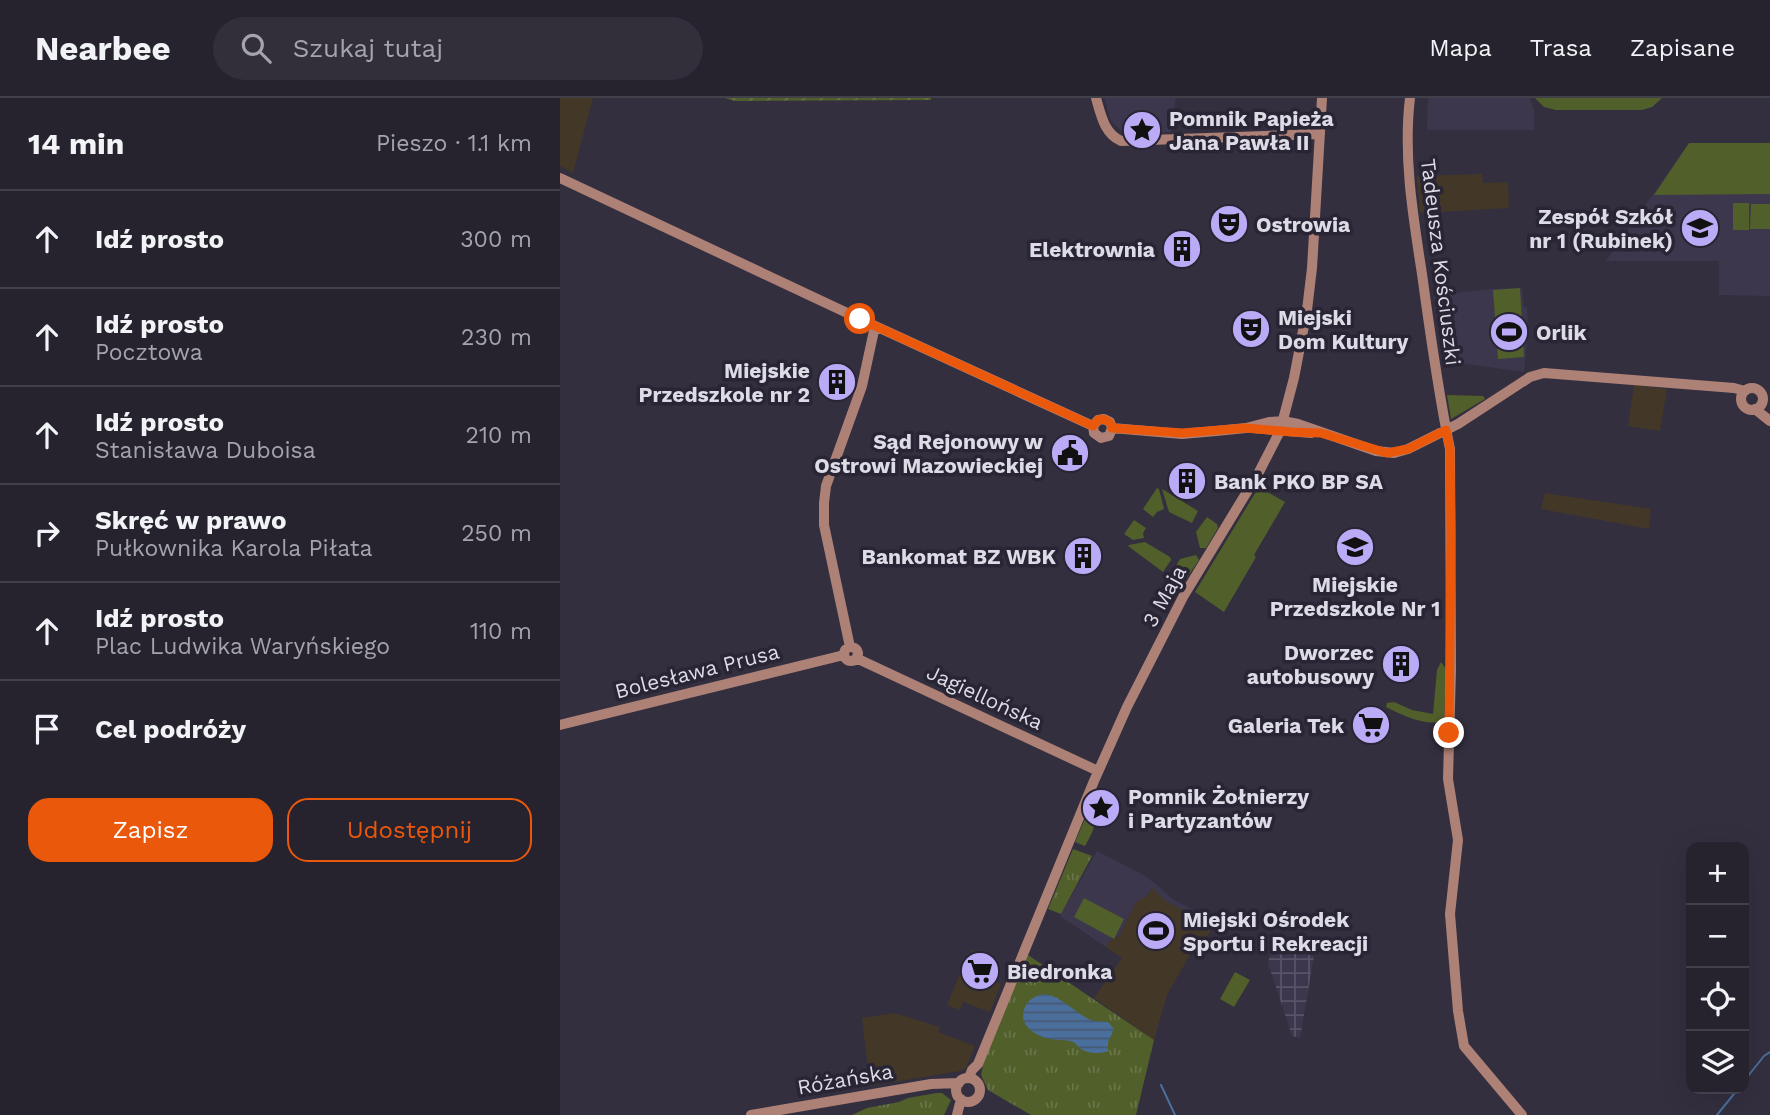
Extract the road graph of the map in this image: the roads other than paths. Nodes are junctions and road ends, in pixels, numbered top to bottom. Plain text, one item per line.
1 (1097, 98) edge
2 (1322, 98) edge
3 (1410, 98) edge
4 (1320, 134) junction
5 (560, 178) edge
6 (875, 326) junction
7 (1743, 394) junction
8 (1763, 398) edge
9 (1770, 420) edge
10 (1282, 426) junction
11 (1245, 428) junction
12 (1260, 429) junction
13 (1446, 430) junction
14 (1271, 449) junction
15 (847, 651) junction
16 (560, 725) edge
17 (1098, 771) junction
18 (965, 1083) junction
19 (963, 1101) junction
20 (751, 1115) edge
21 (957, 1115) edge
22 (1522, 1115) edge

1 - 4 street
2 - 4 street, 3 Maja
3 - 13 street, Tadeusza Kościuszki
4 - 10 street, 3 Maja
5 - 6 street
6 - 11 street
6 - 15 street
7 - 8 street
7 - 8 street
7 - 13 street
8 - 9 street
10 - 11 street
10 - 12 street
10 - 13 street
10 - 14 street, 3 Maja
11 - 12 street
12 - 14 street
13 - 22 street, Tadeusza Kościuszki
14 - 17 street, 3 Maja
15 - 16 street, Bolesława Prusa
15 - 17 street, Jagiellońska
17 - 18 street, 3 Maja
18 - 19 street
18 - 19 street
18 - 20 street, Różańska
19 - 21 street

